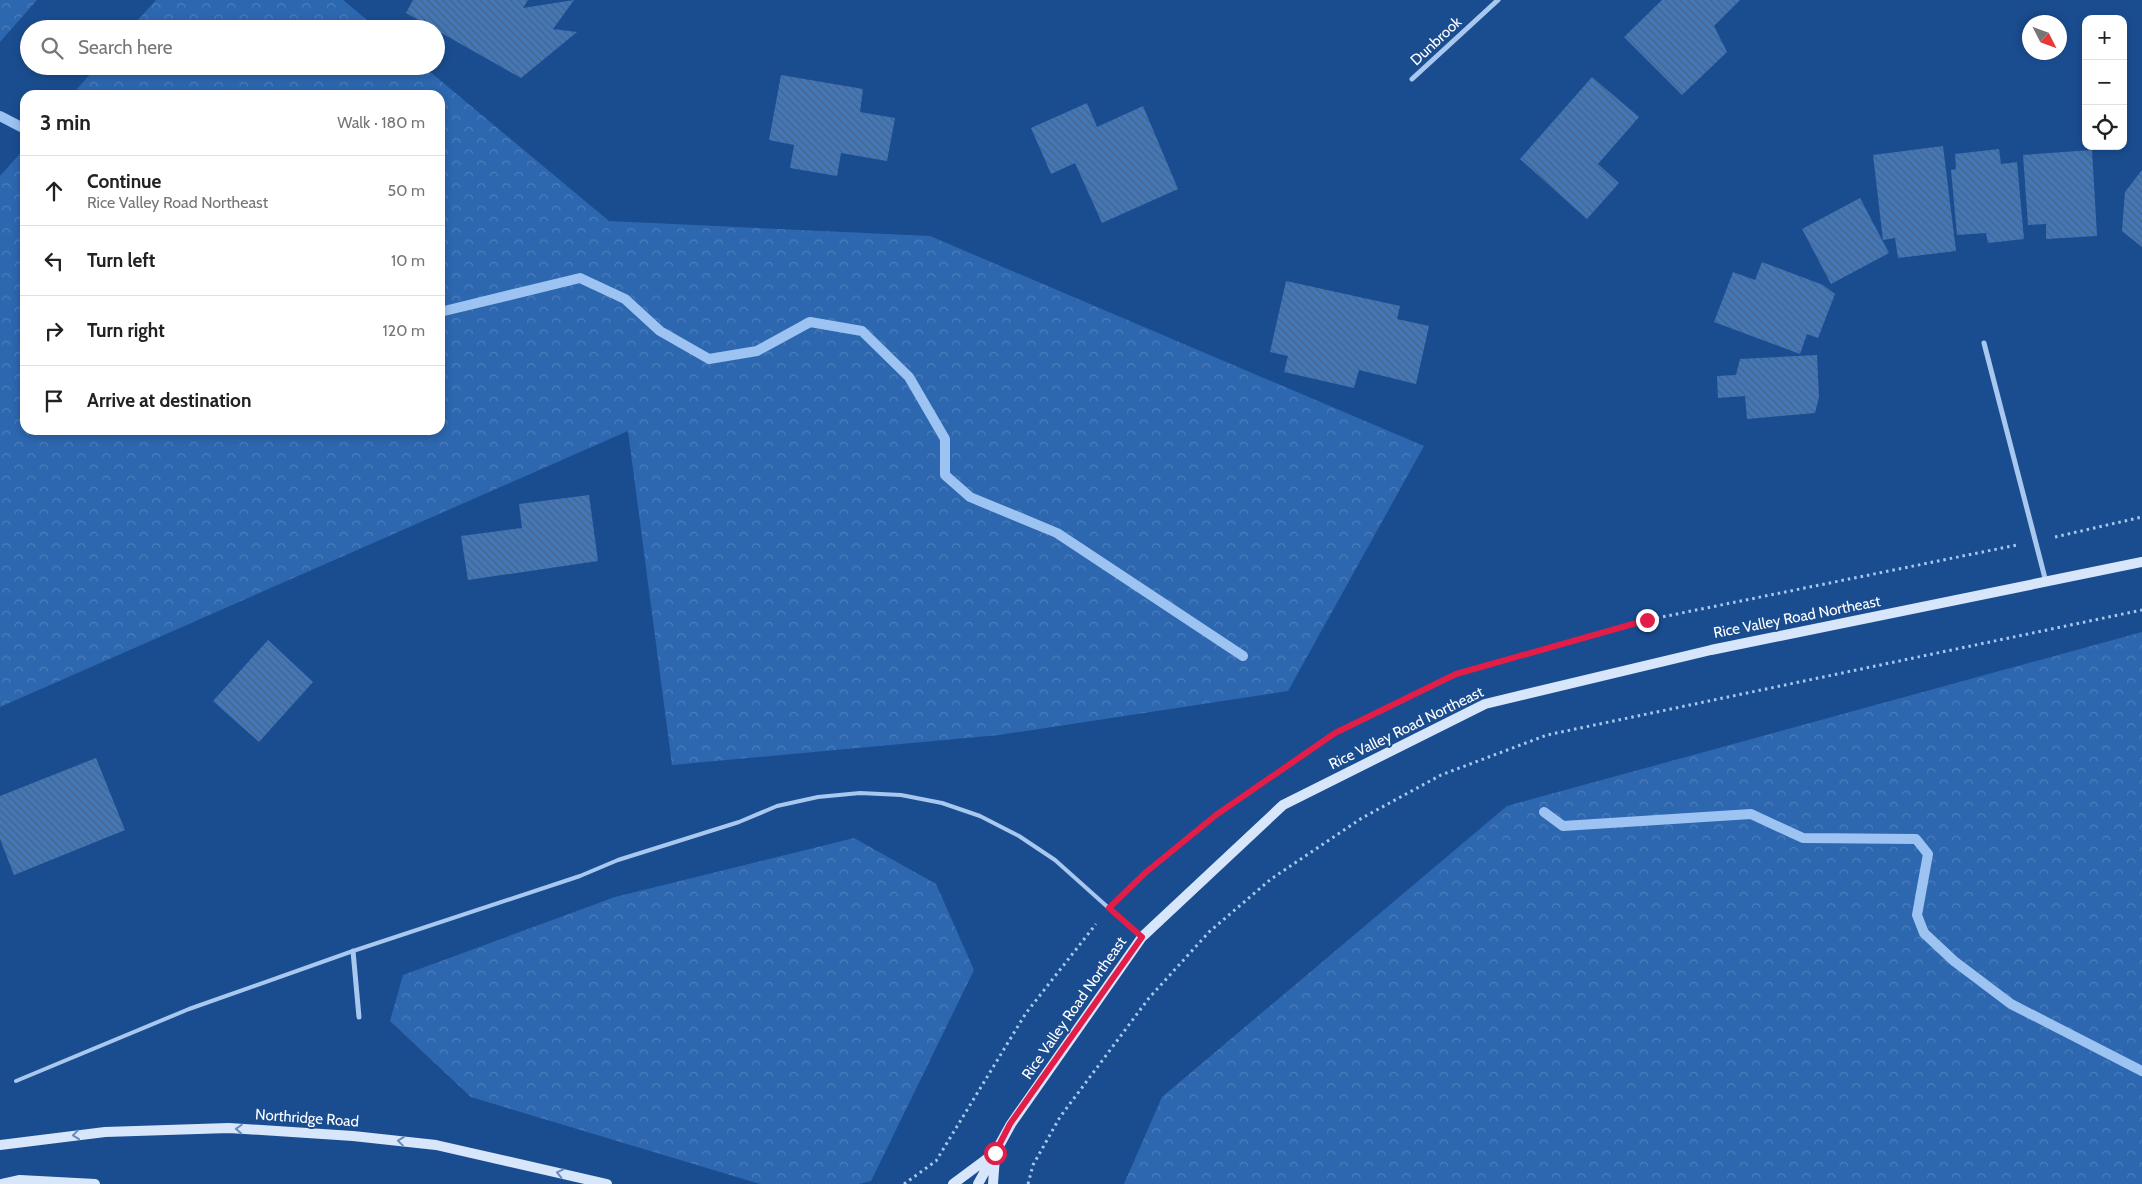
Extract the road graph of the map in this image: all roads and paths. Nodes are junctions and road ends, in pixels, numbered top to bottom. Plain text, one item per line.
1 (1498, 0) edge
2 (1412, 79) dead end
3 (1984, 343) dead end
4 (2142, 517) edge
5 (2035, 541) junction
6 (2142, 562) edge
7 (2046, 583) junction
8 (2142, 610) edge
9 (1109, 908) junction
10 (1142, 937) junction
11 (353, 951) junction
12 (359, 1018) dead end
13 (16, 1081) dead end
14 (0, 1145) edge
15 (995, 1153) junction
16 (2, 1184) edge
17 (95, 1184) edge
18 (607, 1184) edge
19 (904, 1184) edge
20 (953, 1184) edge
21 (978, 1184) edge
22 (993, 1184) edge
23 (1028, 1184) edge

1 - 2 street, Dunbrook
3 - 5 street
4 - 5 path
5 - 7 street
5 - 9 path
6 - 7 street, Rice Valley Road Northeast
7 - 10 street, Rice Valley Road Northeast
8 - 23 path
9 - 10 lane
9 - 11 lane
9 - 19 path
10 - 15 street, Rice Valley Road Northeast
11 - 12 street
11 - 13 lane
18 -> 14 street, Northridge Road
15 - 20 street
15 - 21 street, Rice Valley Road Northeast
15 - 22 street
16 - 17 street

